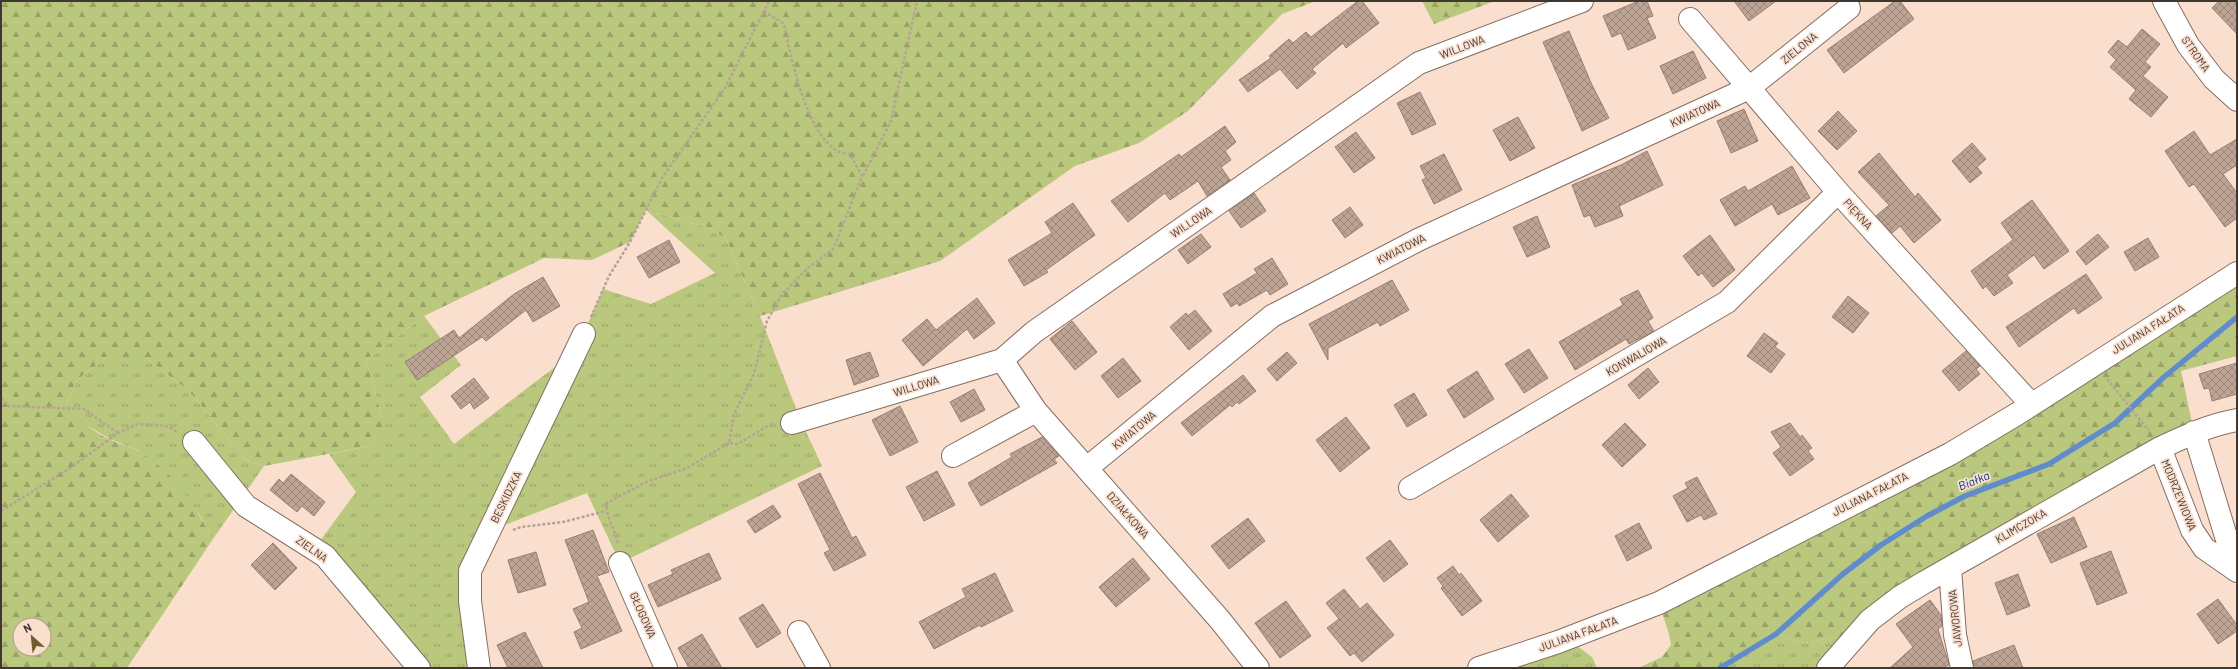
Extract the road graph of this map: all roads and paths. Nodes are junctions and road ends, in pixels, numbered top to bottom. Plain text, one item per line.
1 (769, 1) edge
2 (918, 1) edge
3 (1582, 1) edge
4 (2170, 3) edge
5 (1849, 8) dead end
6 (764, 11) junction
7 (1690, 19) dead end
8 (1749, 88) junction
9 (2237, 100) edge
10 (862, 176) junction
11 (1838, 192) junction
12 (2237, 273) edge
13 (584, 334) joint
14 (1002, 360) junction
15 (2117, 392) dead end
16 (1, 398) edge
17 (2031, 404) junction
18 (1036, 411) junction
19 (2237, 420) edge
20 (2141, 422) dead end
21 (792, 423) joint
22 (2194, 432) junction
23 (118, 433) junction
24 (194, 442) joint
25 (729, 443) junction
26 (2160, 448) junction
27 (953, 456) dead end
28 (1087, 468) junction
29 (1410, 488) dead end
30 (1, 511) edge
31 (606, 511) junction
32 (484, 542) junction
33 (620, 563) joint
34 (1950, 568) junction
35 (2237, 570) edge
36 (800, 632) dead end
37 (420, 668) edge
38 (479, 668) edge
39 (666, 668) edge
40 (819, 668) edge
41 (1258, 668) edge
42 (1479, 668) edge
43 (1828, 668) edge
44 (1962, 668) edge

1 - 6 path
2 - 10 path
3 - 14 street, WILLOWA
4 - 9 street, STROMA
5 - 8 street, ZIELONA
6 - 10 path
6 - 13 path
7 - 8 street, PIĘKNA
8 - 11 street, PIĘKNA
8 - 28 street, KWIATOWA
10 - 25 path
11 - 17 street, PIĘKNA
11 - 29 street, KONWALIOWA
12 - 17 street, JULIANA FAŁATA
13 - 32 street, BESKIDZKA
14 - 18 street, DZIAŁKOWA
14 - 21 street, WILLOWA
15 - 20 path
16 - 23 path
17 - 42 street, JULIANA FAŁATA
18 - 27 street
18 - 28 street, DZIAŁKOWA
19 - 22 street, KLIMCZOKA
21 - 25 path
22 - 26 street, KLIMCZOKA
22 - 35 street
23 - 24 path
23 - 30 path
24 - 37 street, ZIELNA
25 - 31 path
26 - 34 street, KLIMCZOKA
26 - 35 street, MODRZEWIOWA
28 - 41 street, DZIAŁKOWA
31 - 32 path
31 - 33 path
32 - 38 street, BESKIDZKA
33 - 39 street, GŁOGOWA
34 - 43 street, KLIMCZOKA
34 - 44 street, JAWOROWA
36 - 40 street

